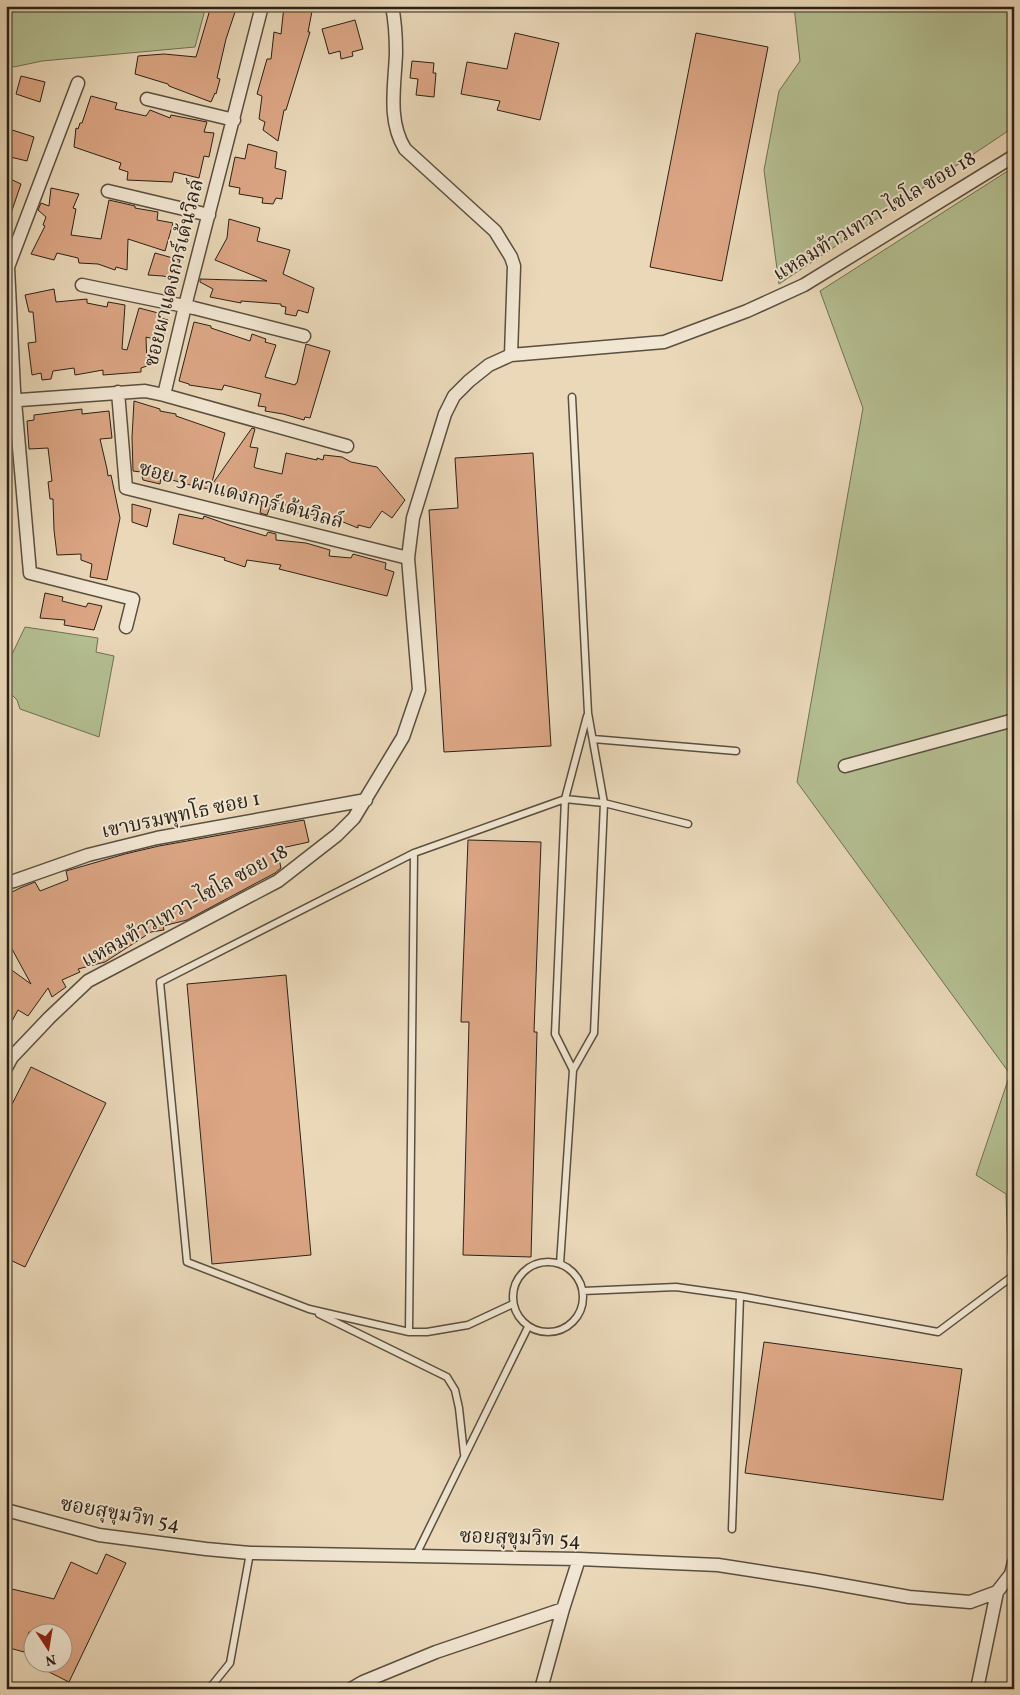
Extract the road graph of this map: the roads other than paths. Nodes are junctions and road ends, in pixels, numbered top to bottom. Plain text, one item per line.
1 (262, 6) edge
2 (392, 6) edge
3 (78, 83) dead end
4 (147, 99) dead end
5 (234, 120) junction
6 (1014, 156) edge
7 (108, 190) dead end
8 (209, 215) junction
9 (82, 285) dead end
10 (185, 306) junction
11 (304, 336) dead end
12 (511, 355) junction
13 (118, 392) junction
14 (164, 395) junction
15 (572, 397) dead end
16 (11, 400) edge
17 (347, 446) dead end
18 (408, 558) junction
19 (126, 627) dead end
20 (588, 713) junction
21 (1014, 720) edge
22 (593, 739) junction
23 (736, 751) dead end
24 (845, 766) dead end
25 (565, 799) junction
26 (366, 800) junction
27 (604, 803) junction
28 (688, 824) dead end
29 (414, 853) junction
30 (6, 883) edge
31 (6, 1068) edge
32 (573, 1070) junction
33 (560, 1264) junction
34 (1014, 1275) edge
35 (584, 1291) junction
36 (740, 1296) junction
37 (513, 1304) junction
38 (309, 1309) junction
39 (528, 1326) junction
40 (408, 1332) junction
41 (464, 1455) junction
42 (6, 1510) edge
43 (732, 1529) dead end
44 (250, 1553) junction
45 (416, 1555) junction
46 (578, 1559) junction
47 (1014, 1562) edge
48 (997, 1592) junction
49 (563, 1608) junction
50 (210, 1689) edge
51 (351, 1689) edge
52 (540, 1689) edge
53 (977, 1689) edge

1 - 5 street, ซอยผาแดงการ์เด้นวิลล์
2 - 12 street
3 - 16 street
4 - 5 street
5 - 8 street, ซอยผาแดงการ์เด้นวิลล์
6 - 12 street, แหลมท้าวเทวา-ไซโล ซอย 18
7 - 8 street
8 - 10 street, ซอยผาแดงการ์เด้นวิลล์
9 - 10 street
10 - 11 street
10 - 14 street, ซอยผาแดงการ์เด้นวิลล์
12 - 18 street, แหลมท้าวเทวา-ไซโล ซอย 18
13 - 14 street, ซอยผาแดงการ์เด้นวิลล์
13 - 16 street, ซอยผาแดงการ์เด้นวิลล์
13 - 18 street, ซอย 3 ผาแดงการ์เด้นวิลล์
14 - 17 street
15 - 20 lane
16 - 19 street
18 - 26 street, แหลมท้าวเทวา-ไซโล ซอย 18
20 - 22 lane
20 - 25 lane
21 - 24 street
22 - 23 lane
22 - 27 lane
25 - 27 lane
25 - 29 lane
25 - 32 lane
26 - 30 street, เขาบรมพุทโธ ซอย 1
26 - 31 street, แหลมท้าวเทวา-ไซโล ซอย 18
27 - 28 lane
27 - 32 lane
29 - 38 lane
29 - 40 lane
32 - 33 lane
33 - 35 lane
33 - 37 lane
34 - 36 lane
35 - 36 lane
35 - 39 lane
36 - 43 lane
37 - 39 lane
37 - 40 lane
38 - 40 lane
38 - 41 lane
39 - 41 lane
41 - 45 lane
42 - 44 street, ซอยสุขุมวิท 54
44 - 45 street, ซอยสุขุมวิท 54
44 - 50 lane
45 - 46 street, ซอยสุขุมวิท 54
46 - 48 street, ซอยสุขุมวิท 54
46 - 49 street
47 - 48 street
48 - 53 street
49 - 51 street
49 - 52 street

